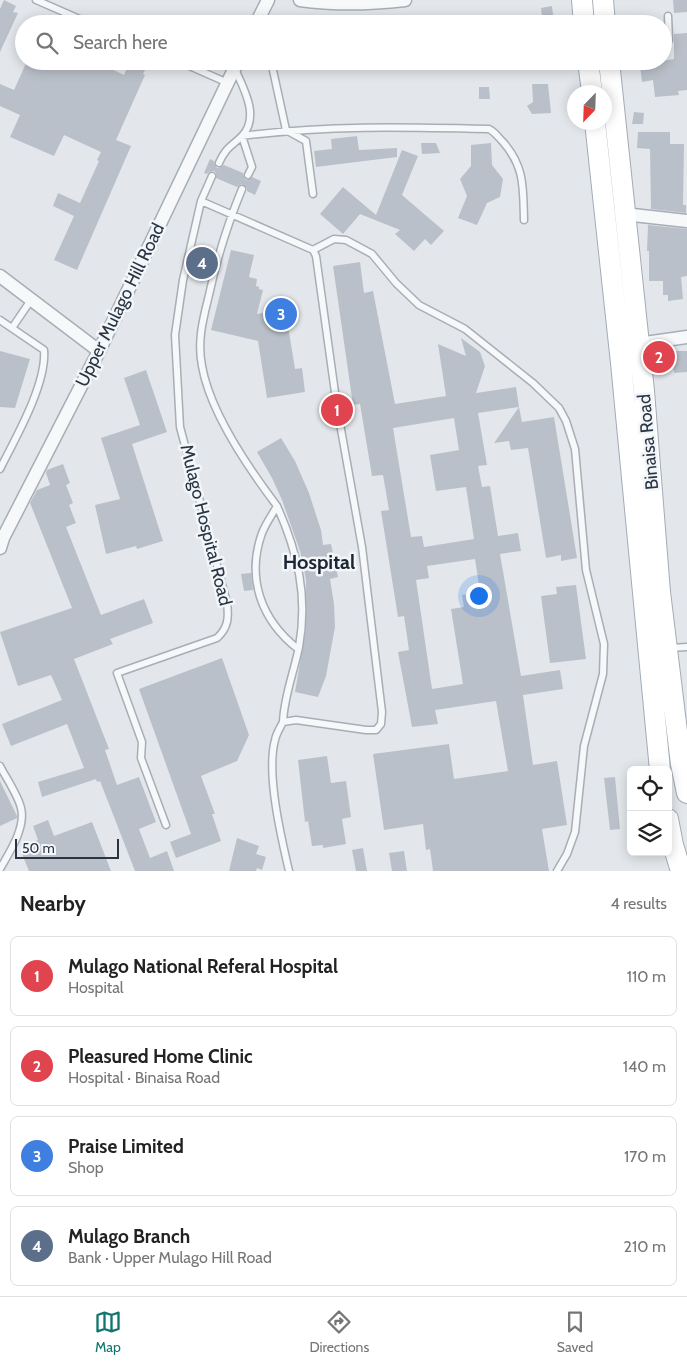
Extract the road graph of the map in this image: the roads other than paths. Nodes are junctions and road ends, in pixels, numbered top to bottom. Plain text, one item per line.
1 (36, 0) edge
2 (268, 0) edge
3 (300, 0) edge
4 (405, 0) edge
5 (582, 0) edge
6 (603, 0) edge
7 (70, 15) edge
8 (260, 15) edge
9 (583, 15) edge
10 (604, 15) edge
11 (198, 70) edge
12 (234, 70) edge
13 (239, 70) edge
14 (274, 70) edge
15 (589, 70) edge
16 (610, 70) edge
17 (228, 83) junction
18 (591, 85) edge
19 (286, 130) junction
20 (596, 130) edge
21 (242, 136) junction
22 (219, 163) dead end
23 (248, 175) dead end
24 (212, 176) dead end
25 (242, 189) dead end
26 (313, 194) dead end
27 (201, 201) junction
28 (232, 214) junction
29 (624, 214) junction
30 (524, 220) dead end
31 (687, 220) edge
32 (313, 250) junction
33 (0, 276) edge
34 (31, 300) junction
35 (0, 320) edge
36 (12, 328) junction
37 (687, 336) edge
38 (638, 344) junction
39 (99, 351) junction
40 (0, 469) edge
41 (277, 506) junction
42 (1, 541) edge
43 (687, 647) edge
44 (298, 649) junction
45 (666, 649) junction
46 (283, 722) junction
47 (0, 766) edge
48 (660, 766) edge
49 (687, 793) edge
50 (166, 825) dead end
51 (672, 839) edge
52 (0, 870) edge
53 (289, 871) edge
54 (557, 871) edge
55 (681, 871) edge

1 - 7 lane
2 - 8 street
3 - 4 street
5 - 9 main road
6 - 10 main road
11 - 17 lane
12 - 17 street, Upper Mulago Hill Road
13 - 21 lane
14 - 19 lane
15 - 18 main road
16 - 29 main road, Binaisa Road
17 - 39 street, Upper Mulago Hill Road
19 - 21 lane
19 - 26 lane
19 - 30 lane
20 - 48 main road, Binaisa Road
21 - 22 lane
21 - 23 lane
24 - 27 lane, Mulago Hospital Road
25 - 28 lane
27 - 28 lane
27 - 50 lane, Mulago Hospital Road
28 - 32 lane
28 - 41 lane
29 - 31 street
29 - 38 main road, Binaisa Road
32 - 46 lane
32 - 54 lane
33 - 34 street
34 - 36 lane
34 - 39 street
35 - 36 lane
36 - 40 lane
37 - 38 street
38 - 45 main road, Binaisa Road
39 - 42 street, Upper Mulago Hill Road
41 - 44 lane
41 - 44 lane
43 - 45 lane
44 - 46 lane
45 - 49 main road, Binaisa Road
46 - 53 lane
47 - 52 lane
51 - 55 main road

